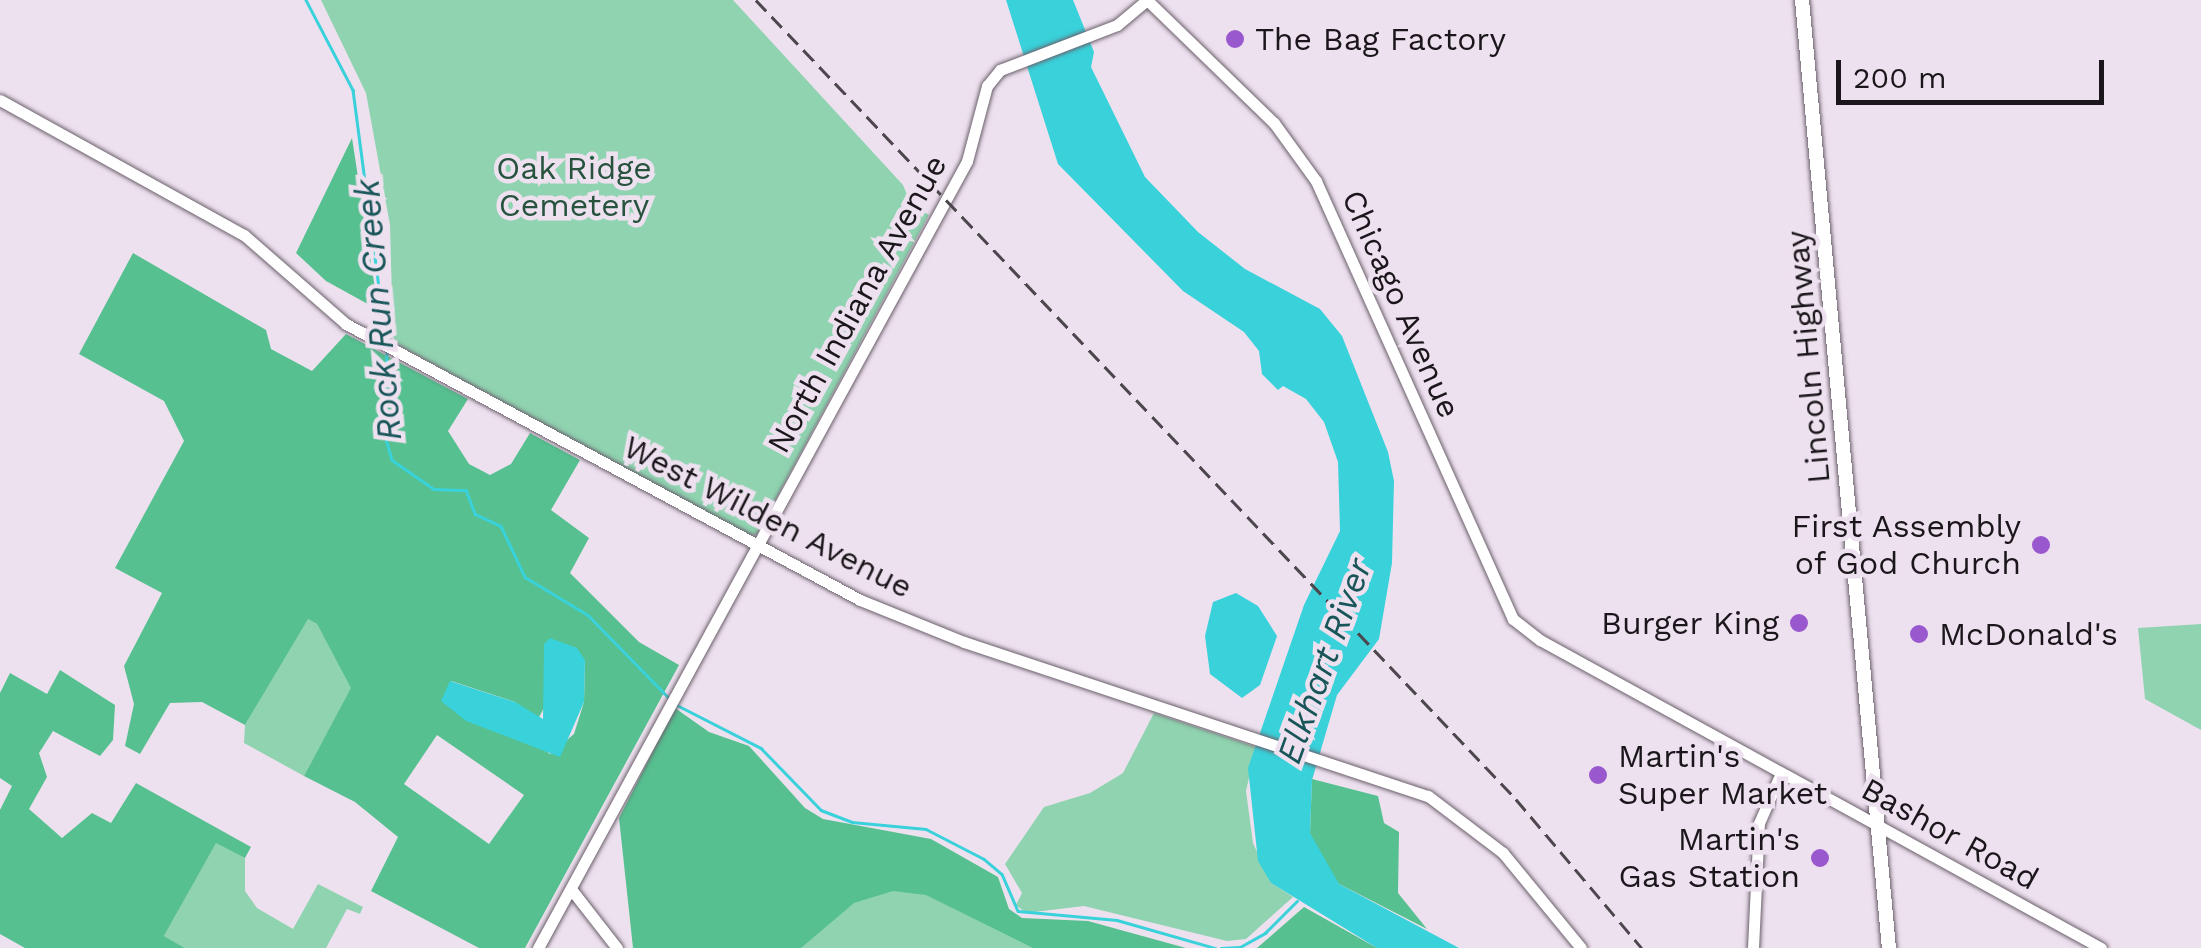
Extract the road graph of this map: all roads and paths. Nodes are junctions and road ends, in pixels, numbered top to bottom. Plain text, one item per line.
1 (1147, 0) edge
2 (1802, 0) edge
3 (0, 100) edge
4 (756, 546) junction
5 (1563, 653) joint
6 (1780, 773) junction
7 (1878, 826) junction
8 (571, 889) junction
9 (538, 948) edge
10 (617, 948) edge
11 (1581, 948) edge
12 (1753, 948) edge
13 (1889, 948) edge
14 (2101, 948) edge

1 - 4 street, North Indiana Avenue
1 - 5 street, Chicago Avenue
2 - 7 highway, Lincoln Highway
3 - 4 street, West Wilden Avenue
4 - 8 street, North Indiana Avenue
4 - 11 street, West Wilden Avenue
5 - 6 street, Bashor Road
6 - 7 street, Bashor Road
6 - 12 street
7 - 13 highway, Lincoln Highway
7 - 14 street, Bashor Road
8 - 9 street, North Indiana Avenue
8 - 10 street

